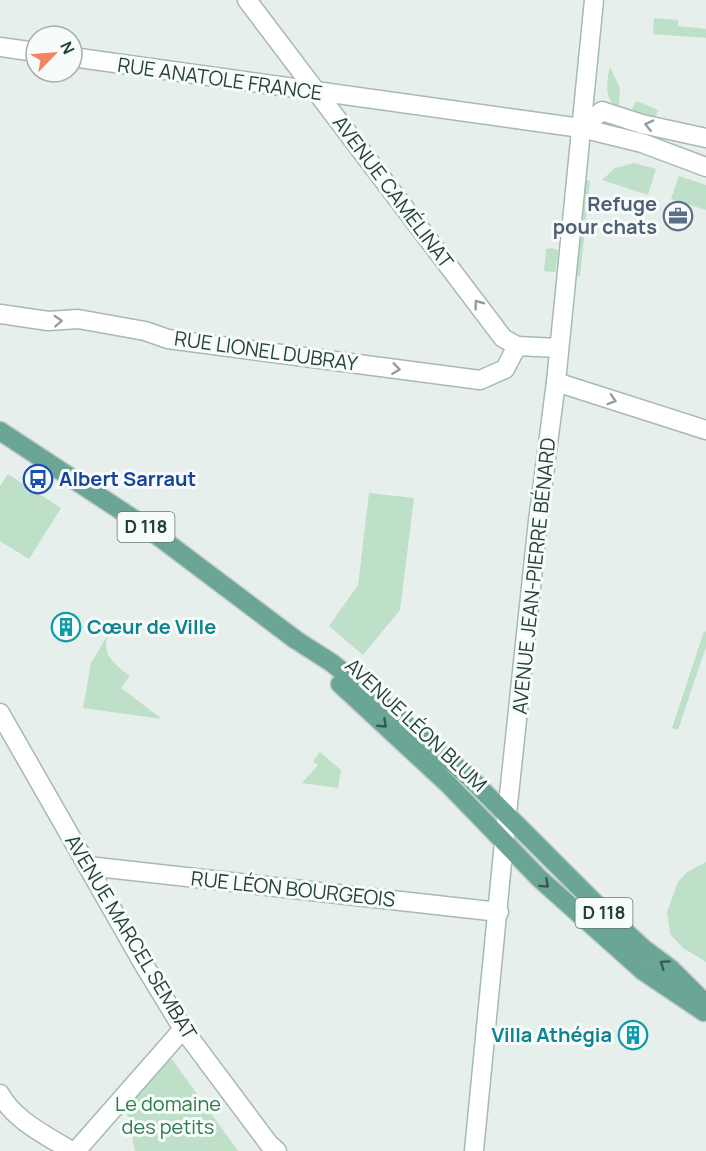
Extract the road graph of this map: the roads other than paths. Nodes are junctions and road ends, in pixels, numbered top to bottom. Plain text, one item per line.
1 (247, 0) edge
2 (594, 0) edge
3 (0, 47) edge
4 (24, 50) edge
5 (84, 59) edge
6 (319, 93) junction
7 (581, 128) junction
8 (706, 138) edge
9 (706, 166) edge
10 (0, 314) edge
11 (517, 346) junction
12 (560, 348) junction
13 (556, 382) junction
14 (706, 430) edge
15 (0, 431) edge
16 (296, 640) junction
17 (0, 713) edge
18 (508, 815) junction
19 (504, 842) junction
20 (88, 867) junction
21 (499, 912) junction
22 (706, 1004) edge
23 (706, 1013) edge
24 (183, 1029) junction
25 (0, 1094) edge
26 (70, 1151) edge
27 (76, 1151) edge
28 (277, 1151) edge
29 (474, 1151) edge

1 - 6 street, AVENUE CAMÉLINAT
2 - 7 street, AVENUE JEAN-PIERRE BÉNARD
3 - 4 street
5 - 6 street, RUE ANATOLE FRANCE
6 - 7 street, RUE ANATOLE FRANCE
11 -> 6 street, AVENUE CAMÉLINAT
8 -> 7 street
7 - 9 street, RUE ANATOLE FRANCE
7 - 12 street, AVENUE JEAN-PIERRE BÉNARD
10 -> 11 street, RUE LIONEL DUBRAY
11 - 12 street
12 - 13 street, AVENUE JEAN-PIERRE BÉNARD
13 -> 14 street
13 - 18 street, AVENUE JEAN-PIERRE BÉNARD
15 - 16 main road, AVENUE LÉON BLUM / D 118
16 - 18 main road, AVENUE LÉON BLUM / D 118
16 -> 19 main road, AVENUE LÉON BLUM / D 118
17 - 20 street, AVENUE MARCEL SEMBAT
18 - 19 street, AVENUE JEAN-PIERRE BÉNARD
22 -> 18 main road, D 118
19 - 21 street, AVENUE JEAN-PIERRE BÉNARD
19 -> 23 main road, D 118
20 - 21 street, RUE LÉON BOURGEOIS
20 - 24 street, AVENUE MARCEL SEMBAT
21 - 29 street, AVENUE JEAN-PIERRE BÉNARD
24 - 27 street
24 - 28 street, AVENUE MARCEL SEMBAT
25 - 26 street

